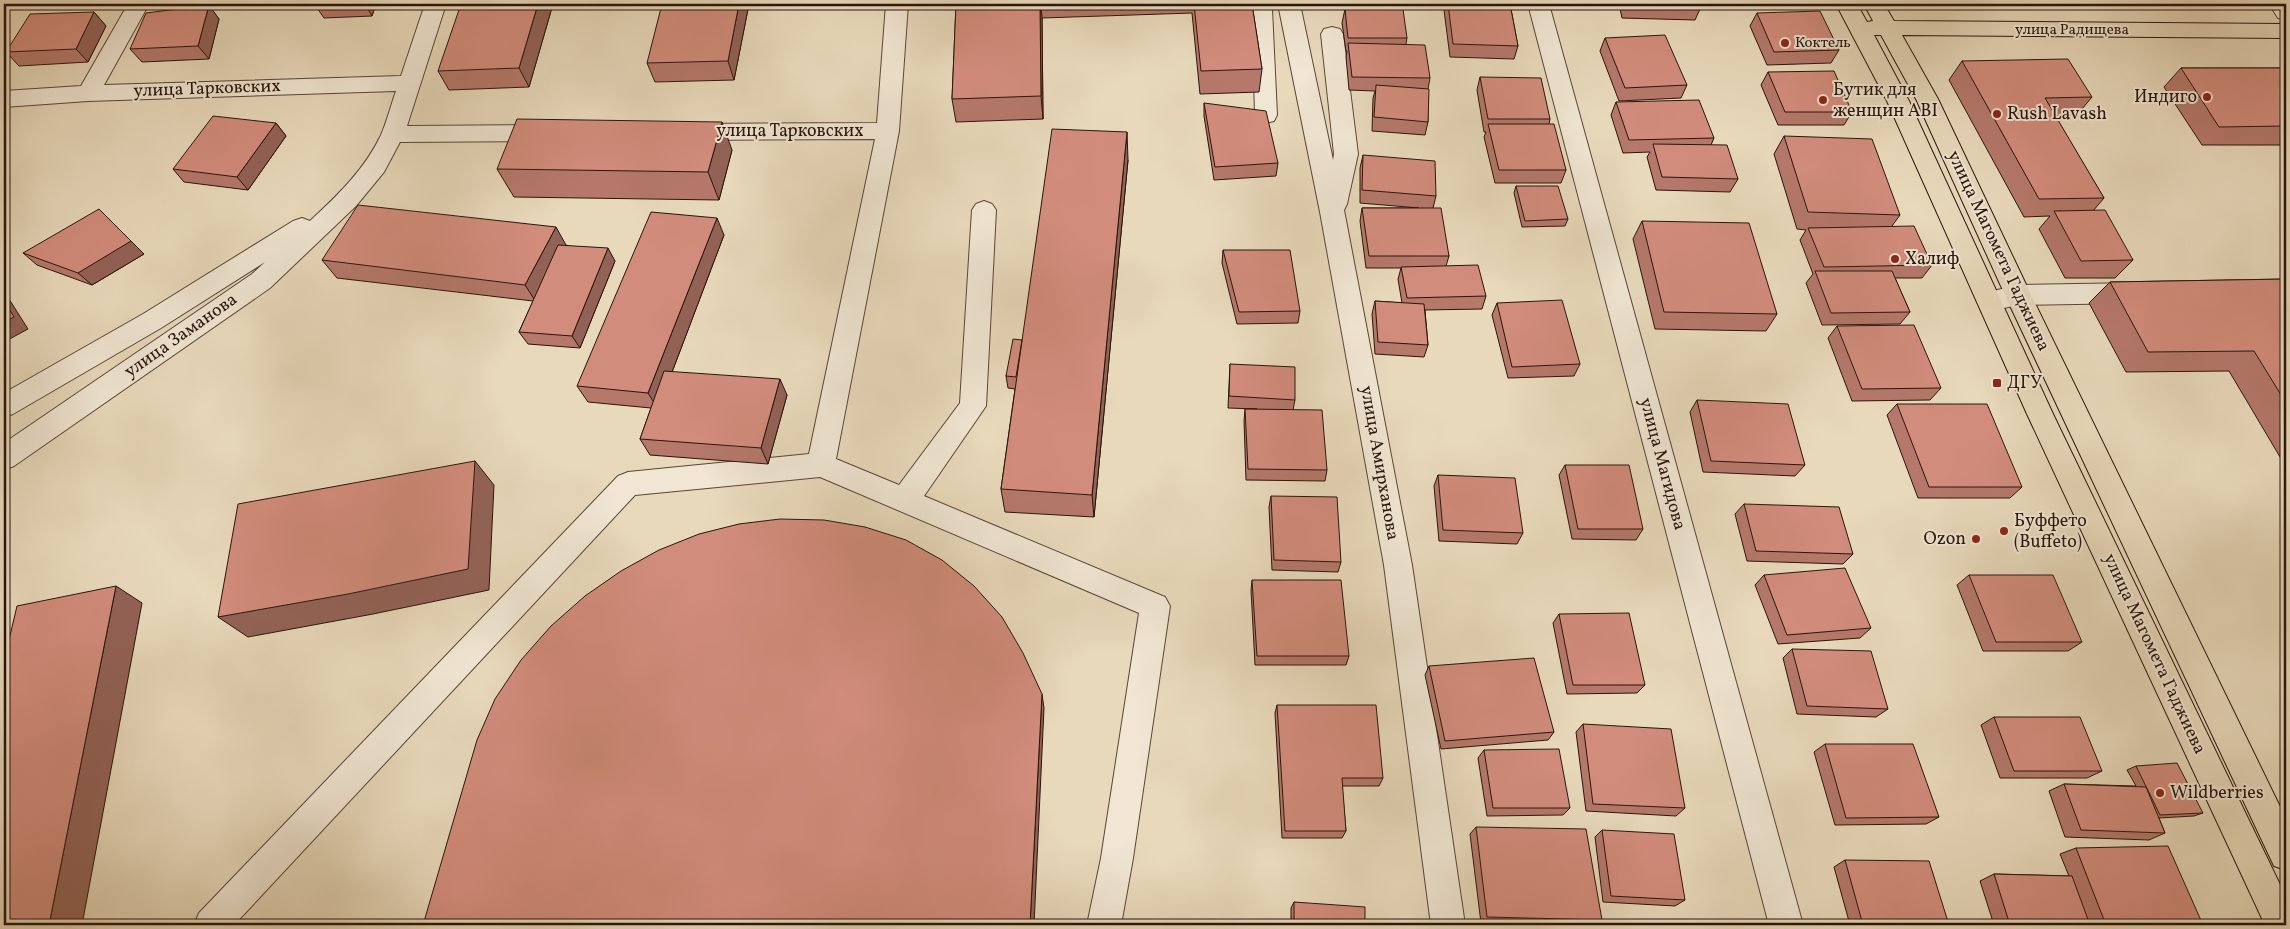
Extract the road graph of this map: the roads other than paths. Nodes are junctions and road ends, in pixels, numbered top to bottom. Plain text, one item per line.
1 (138, 4) edge
2 (436, 4) edge
3 (897, 4) edge
4 (1264, 4) edge
5 (1289, 4) edge
6 (1538, 4) edge
7 (1874, 4) edge
8 (2279, 4) edge
9 (2286, 13) edge
10 (1853, 16) edge
11 (1887, 28) junction
12 (2286, 31) edge
13 (1332, 34) dead end
14 (410, 83) junction
15 (88, 93) junction
16 (4, 99) edge
17 (1266, 115) edge
18 (888, 131) junction
19 (670, 132) edge
20 (571, 133) edge
21 (393, 134) junction
22 (348, 200) junction
23 (984, 210) dead end
24 (1332, 212) junction
25 (2161, 292) edge
26 (2018, 295) junction
27 (1990, 301) junction
28 (4, 406) edge
29 (4, 458) edge
30 (822, 465) junction
31 (905, 500) junction
32 (2286, 854) edge
33 (211, 925) edge
34 (1104, 925) edge
35 (1448, 925) edge
36 (1786, 925) edge
37 (2282, 925) edge

1 - 15 street
2 - 14 street, улица Заманова
3 - 18 street
4 - 17 street
5 - 24 street, улица Амирханова
6 - 36 street, улица Магидова
7 - 11 main road, улица Магомета Гаджиева
8 - 9 street
10 - 11 main road, улица Радищева
10 - 27 main road, улица Магомета Гаджиева
11 - 12 main road, улица Радищева
11 - 26 main road, улица Магомета Гаджиева
13 - 24 street
14 - 15 street, улица Тарковских
14 - 21 street, улица Заманова
15 - 16 street, улица Тарковских
18 - 19 street, улица Тарковских
18 - 30 street
20 - 21 street
21 - 22 street, улица Заманова
22 - 28 street, улица Заманова
22 - 29 street, улица Заманова
23 - 31 street
24 - 35 street, улица Амирханова
25 - 26 street
26 - 27 street
26 - 32 main road, улица Магомета Гаджиева
27 - 37 main road, улица Магомета Гаджиева
30 - 31 street
30 - 33 street
31 - 34 street

